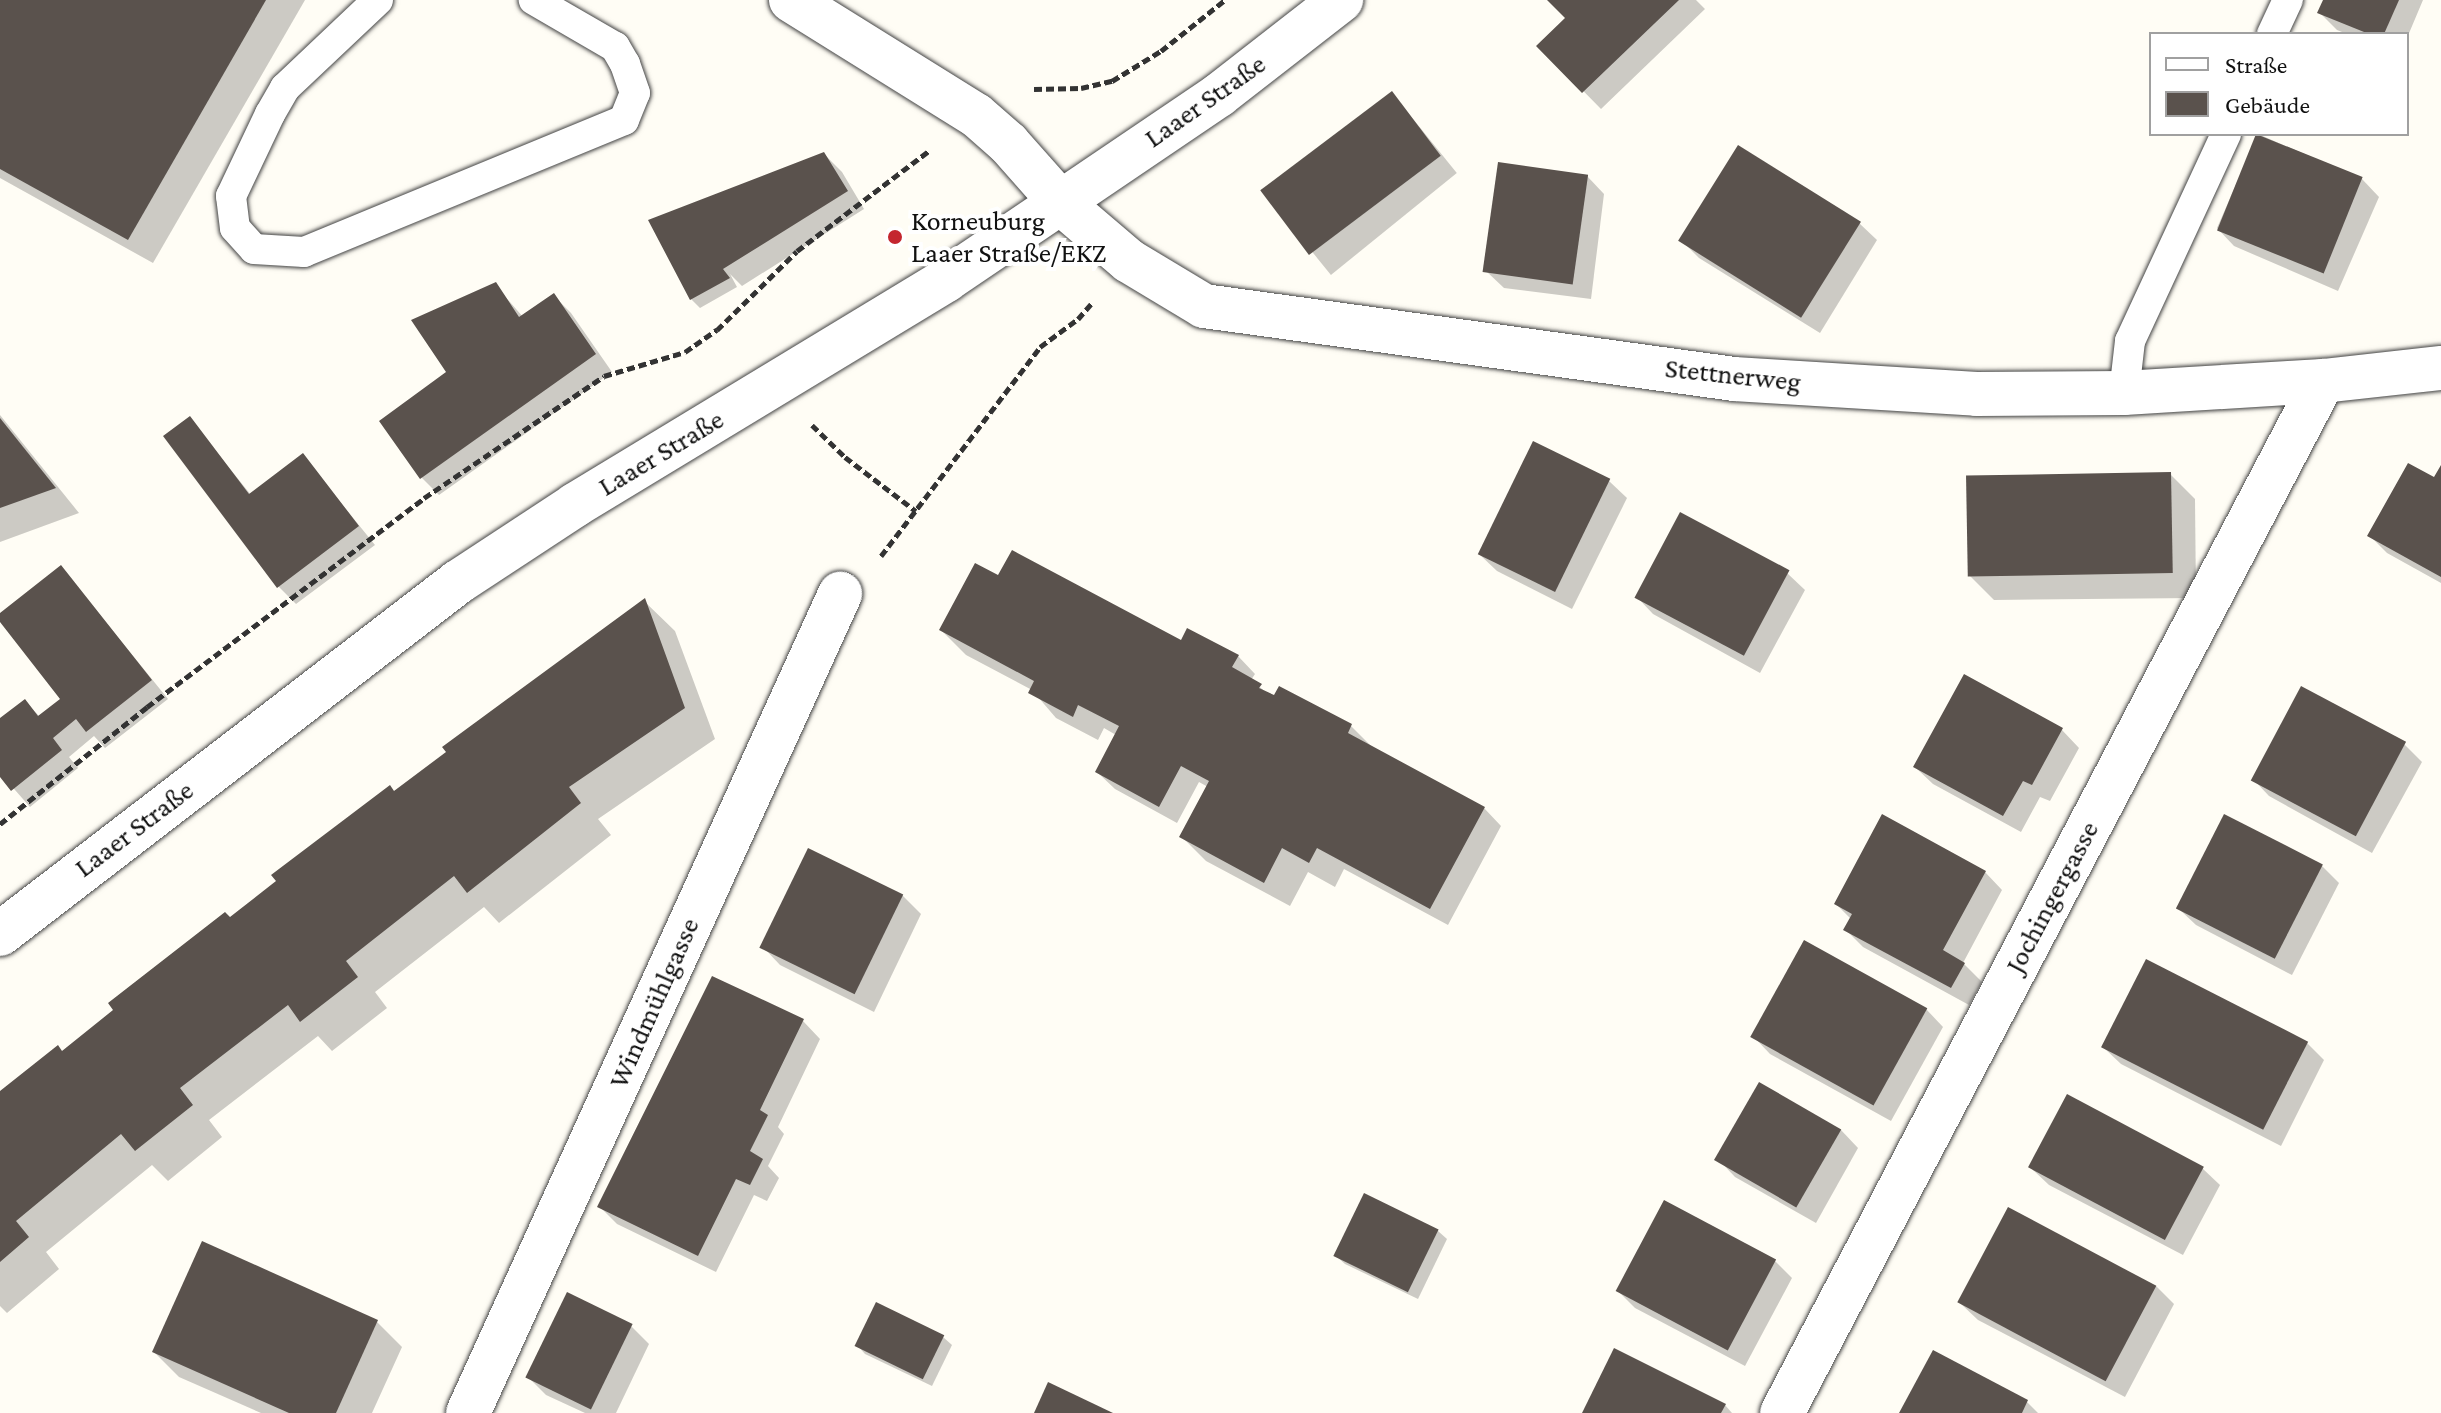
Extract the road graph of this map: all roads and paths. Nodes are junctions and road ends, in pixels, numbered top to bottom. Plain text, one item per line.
1 (378, 0) edge
2 (534, 0) edge
3 (791, 0) edge
4 (1225, 0) edge
5 (1341, 0) edge
6 (2288, 0) edge
7 (2273, 32) edge
8 (976, 115) junction
9 (2225, 136) edge
10 (1061, 203) junction
11 (1129, 261) junction
12 (2441, 368) edge
13 (2323, 381) junction
14 (777, 384) junction
15 (2124, 393) junction
16 (916, 511) junction
17 (840, 594) joint
18 (0, 824) edge
19 (0, 934) edge
20 (468, 1413) edge
21 (1782, 1413) edge

1 - 2 lane
3 - 8 street, Stettnerweg
4 - 8 path
5 - 10 street, Laaer Straße
6 - 7 lane
8 - 10 street, Stettnerweg
8 - 18 path
9 - 15 lane
10 - 11 street, Stettnerweg
10 - 14 street, Laaer Straße
11 - 15 street, Stettnerweg
11 - 16 path
12 - 13 street, Stettnerweg
13 - 15 street, Stettnerweg
13 - 21 street, Jochingergasse
14 - 16 path
14 - 19 street, Laaer Straße
16 - 17 path
17 - 20 street, Windmühlgasse

